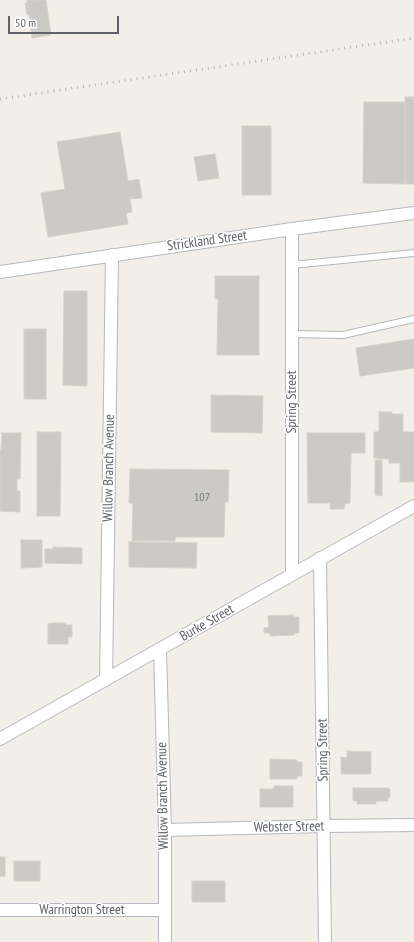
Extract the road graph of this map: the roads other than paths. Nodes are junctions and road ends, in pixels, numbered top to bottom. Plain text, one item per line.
1 (414, 213) edge
2 (292, 229) junction
3 (414, 253) edge
4 (112, 255) junction
5 (292, 265) junction
6 (0, 272) edge
7 (414, 320) edge
8 (292, 334) junction
9 (414, 506) edge
10 (320, 558) junction
11 (292, 574) junction
12 (160, 650) junction
13 (106, 680) junction
14 (0, 739) edge
15 (324, 826) junction
16 (414, 826) edge
17 (165, 830) junction
18 (0, 910) edge
19 (164, 910) junction
20 (165, 942) edge
21 (325, 942) edge

1 - 2 street, Strickland Street
2 - 4 street, Strickland Street
2 - 5 street, Spring Street
3 - 5 lane
4 - 6 street, Strickland Street
4 - 13 street, Willow Branch Avenue
5 - 8 street, Spring Street
7 - 8 lane
8 - 11 street, Spring Street
9 - 10 street, Burke Street
10 - 11 street, Burke Street
10 - 15 street, Spring Street
11 - 12 street, Burke Street
12 - 13 street, Burke Street
12 - 17 street, Willow Branch Avenue
13 - 14 street, Burke Street
15 - 16 street, Webster Street
15 - 17 street, Webster Street
15 - 21 street, Spring Street
17 - 19 street, Willow Branch Avenue
18 - 19 street, Warrington Street
19 - 20 street, Willow Branch Avenue

